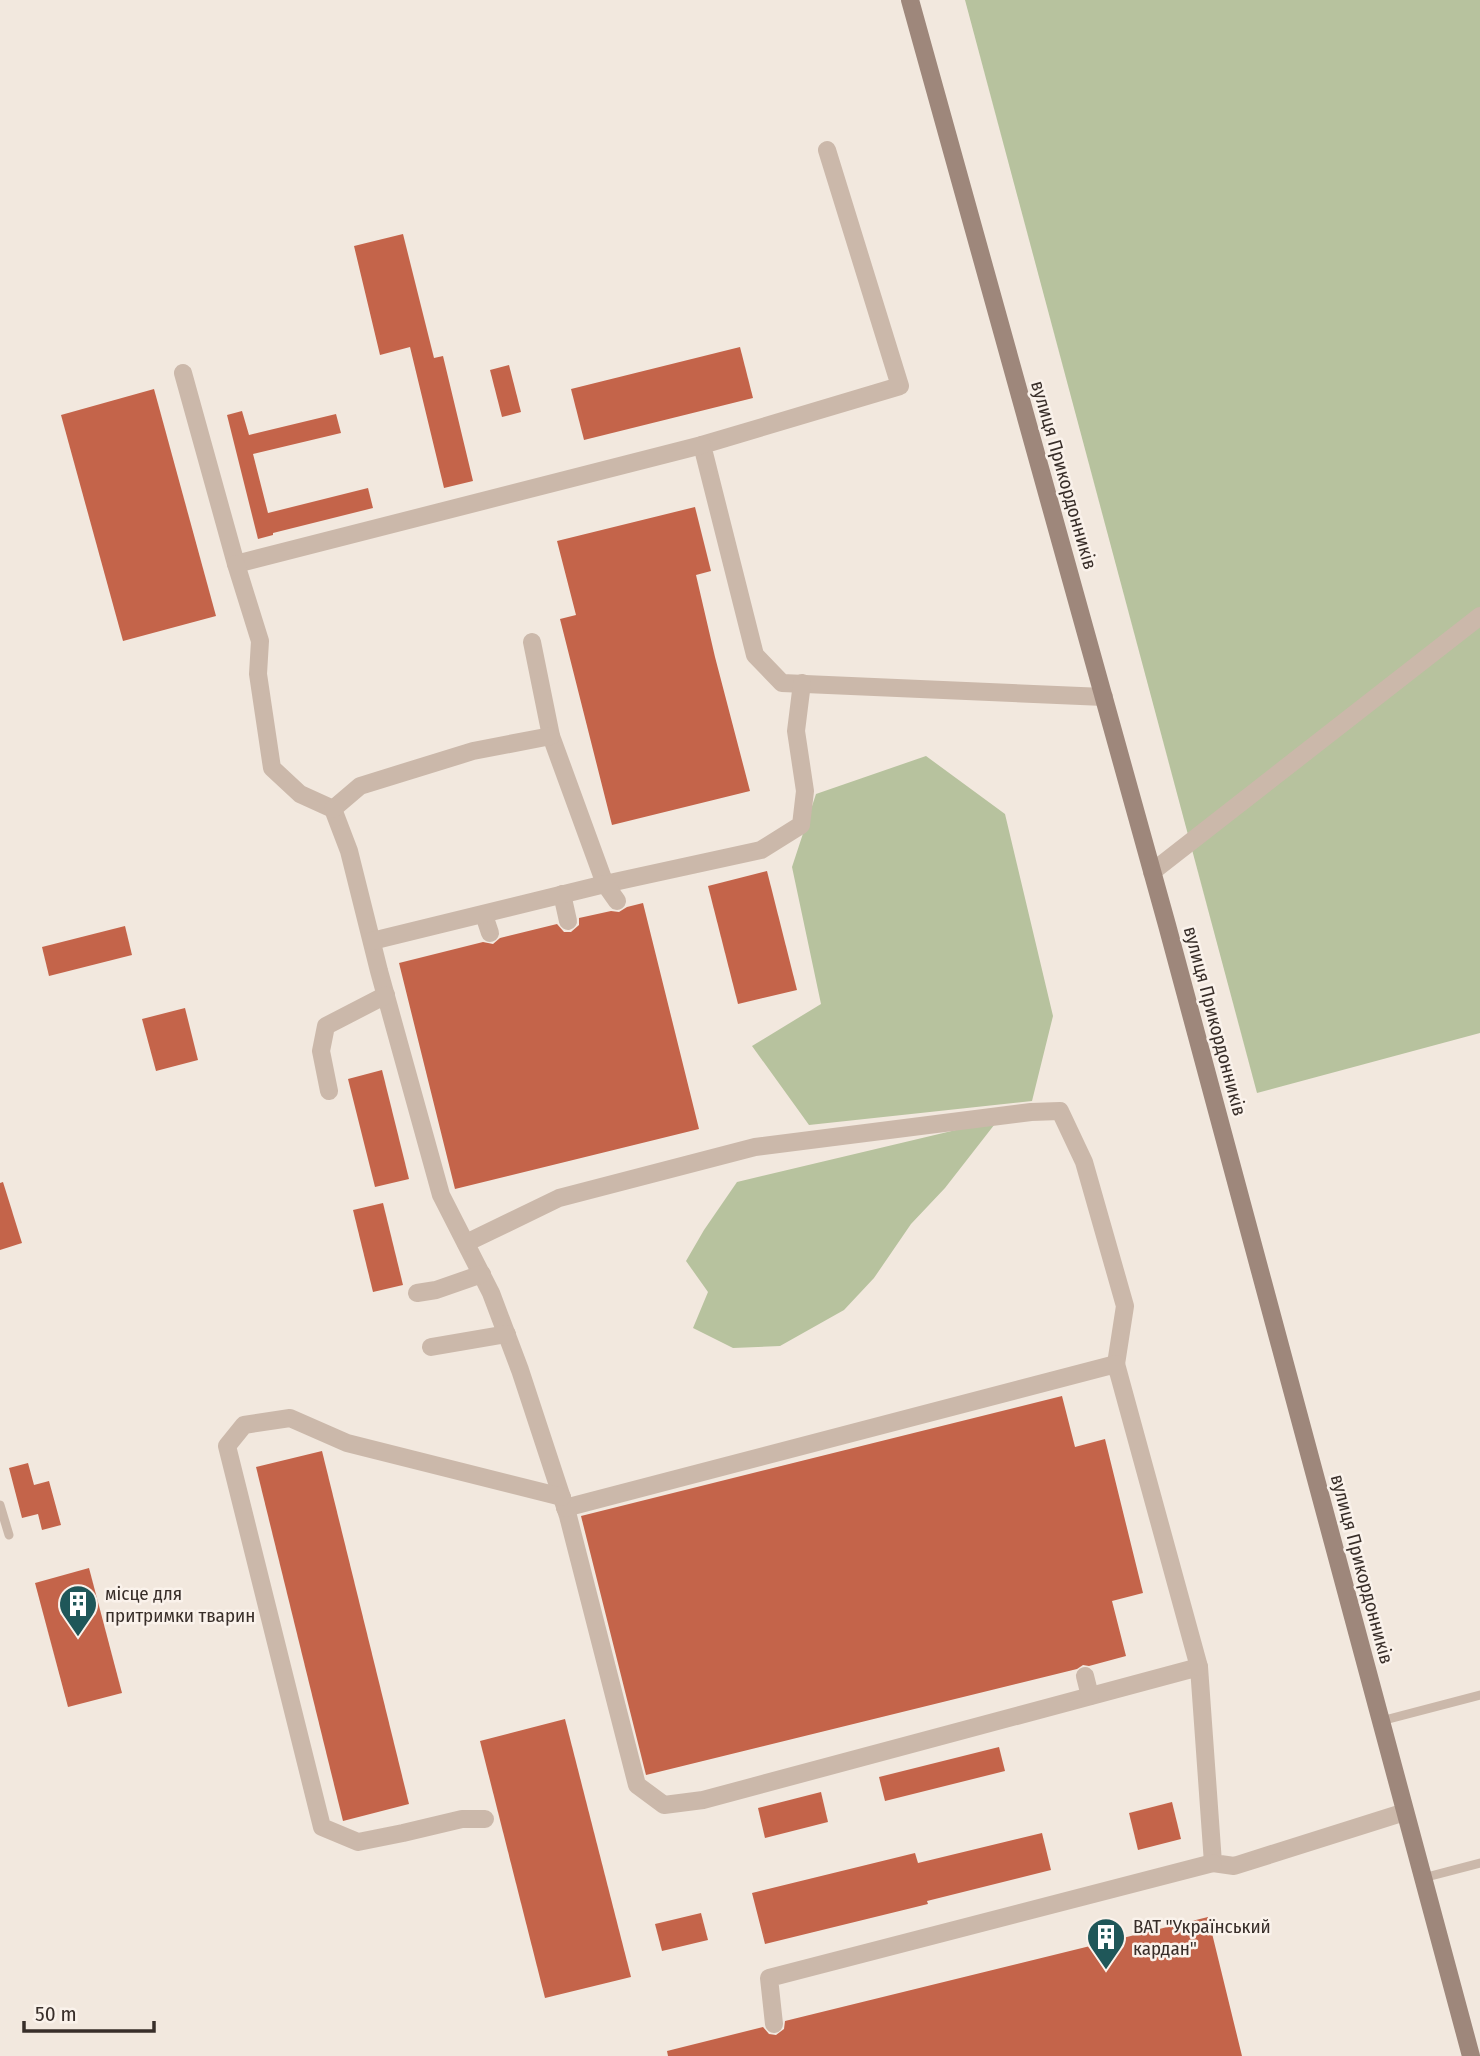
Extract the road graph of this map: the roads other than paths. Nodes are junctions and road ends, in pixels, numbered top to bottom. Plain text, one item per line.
1 (910, 0) edge
2 (827, 150) dead end
3 (183, 373) dead end
4 (702, 445) junction
5 (236, 564) junction
6 (1480, 616) edge
7 (532, 642) dead end
8 (802, 683) junction
9 (1104, 697) junction
10 (551, 736) junction
11 (333, 809) junction
12 (1152, 872) junction
13 (605, 884) junction
14 (562, 894) junction
15 (617, 901) dead end
16 (484, 915) junction
17 (568, 921) dead end
18 (490, 933) dead end
19 (372, 941) junction
20 (386, 995) junction
21 (329, 1091) dead end
22 (466, 1243) junction
23 (482, 1274) junction
24 (417, 1293) dead end
25 (507, 1334) junction
26 (431, 1347) dead end
27 (1116, 1364) junction
28 (564, 1503) junction
29 (0, 1505) edge
30 (9, 1535) dead end
31 (1199, 1667) junction
32 (1084, 1676) dead end
33 (1480, 1695) edge
34 (1090, 1696) junction
35 (1381, 1721) junction
36 (1405, 1812) junction
37 (485, 1819) dead end
38 (1213, 1863) junction
39 (1480, 1863) edge
40 (1423, 1878) junction
41 (774, 2024) dead end
42 (1471, 2056) edge

1 - 9 street, вулиця Прикордонників
2 - 4 street
3 - 5 street
4 - 5 street
4 - 8 street
5 - 11 street
6 - 12 street
7 - 10 street
8 - 9 street
8 - 13 street
9 - 12 street, вулиця Прикордонників
10 - 11 street
10 - 13 street
11 - 19 street
12 - 35 street, вулиця Прикордонників
13 - 14 street
13 - 15 street
14 - 16 street
14 - 17 street
16 - 18 street
16 - 19 street
19 - 20 street
20 - 21 street
20 - 22 street
22 - 23 street
22 - 27 street
23 - 24 street
23 - 25 street
25 - 26 street
25 - 28 street
27 - 28 street
27 - 31 street
28 - 34 street
28 - 37 street
29 - 30 lane
31 - 34 street
31 - 38 street
32 - 34 street
33 - 35 lane
35 - 36 street, вулиця Прикордонників
36 - 38 street
36 - 40 street, вулиця Прикордонників
38 - 41 street
39 - 40 lane
40 - 42 street, вулиця Прикордонників

